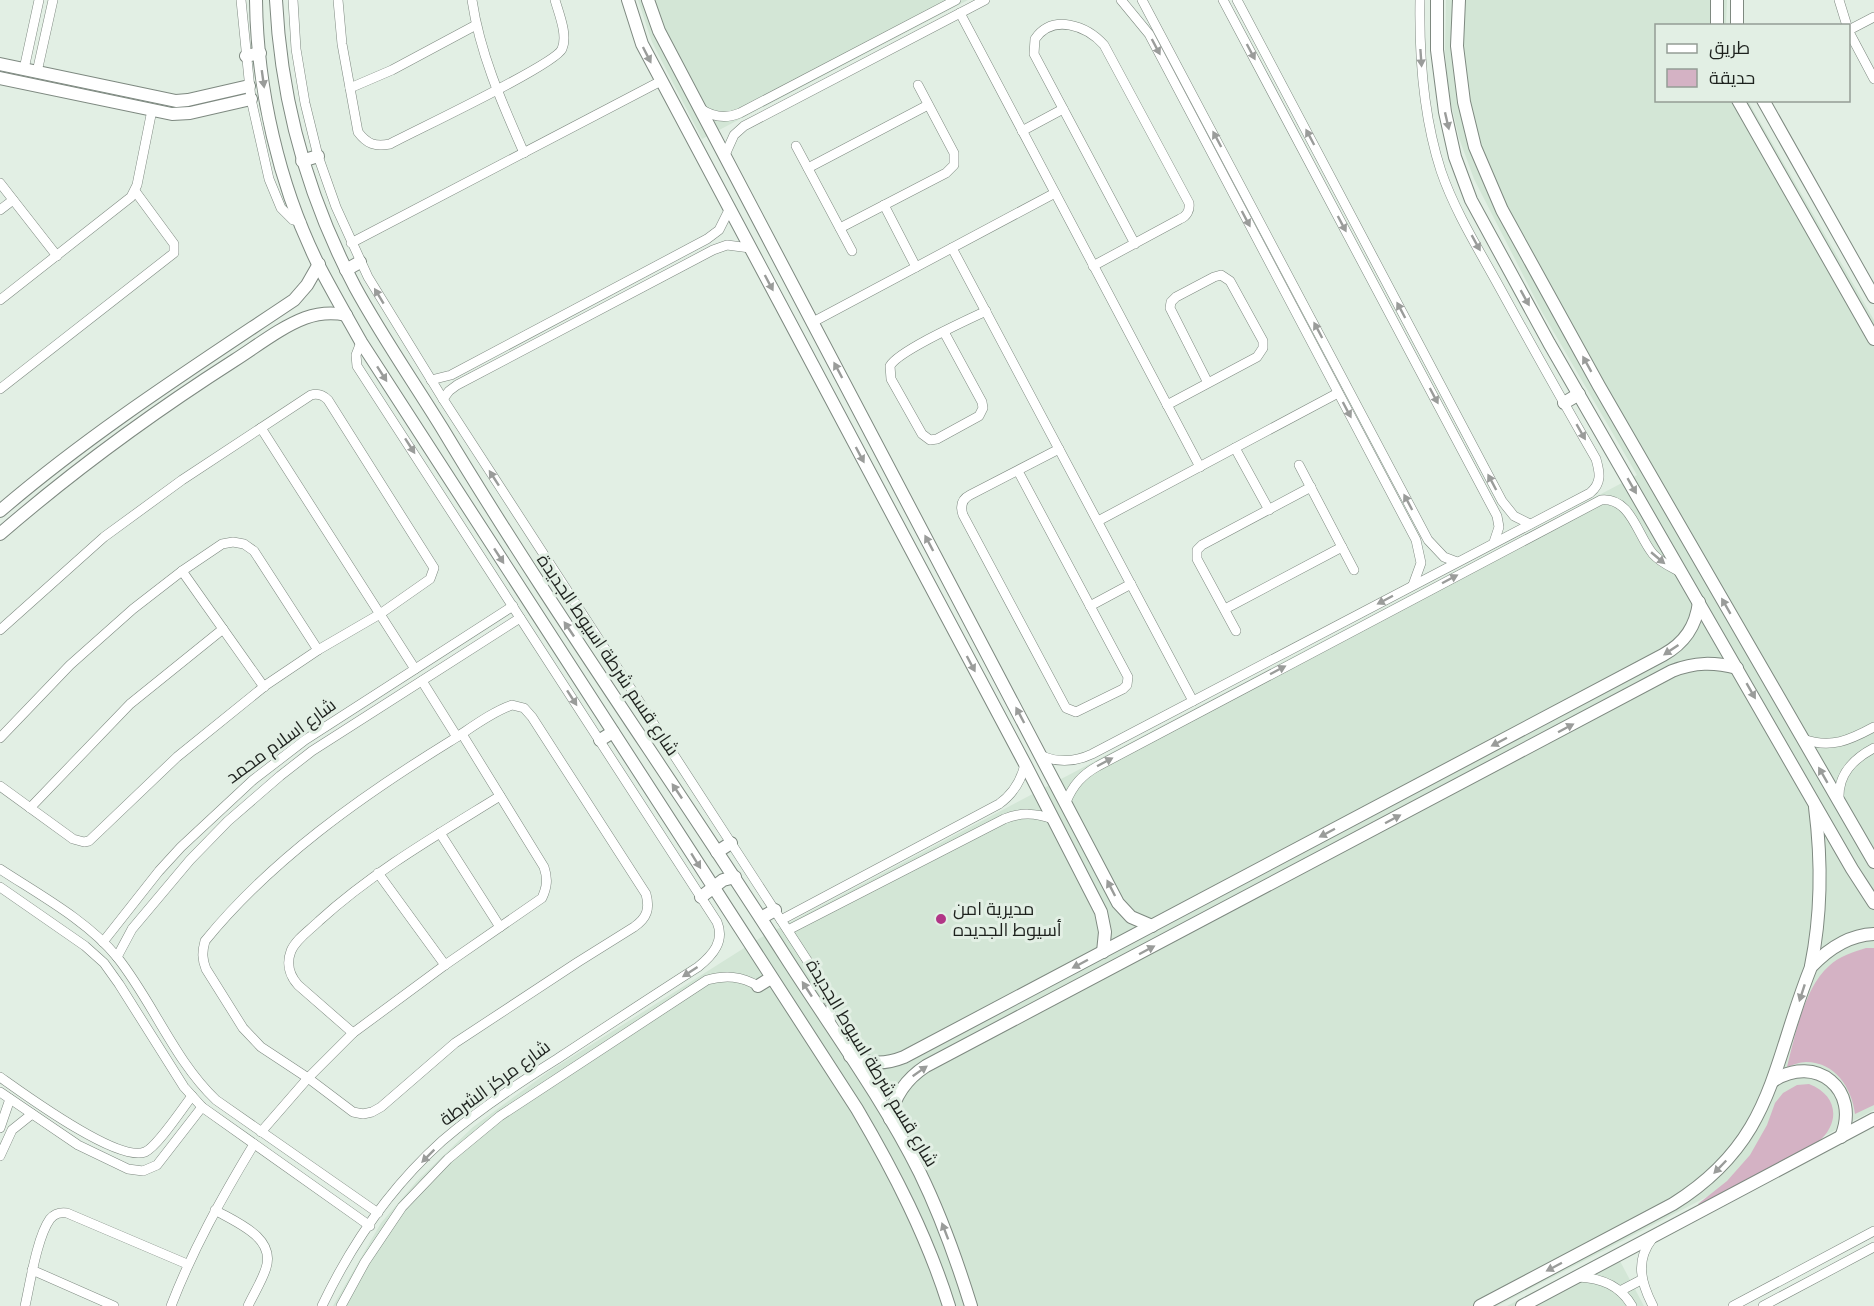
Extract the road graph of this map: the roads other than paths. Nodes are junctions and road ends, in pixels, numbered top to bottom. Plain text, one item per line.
1 (39, 0) edge
2 (53, 0) edge
3 (241, 0) edge
4 (293, 0) edge
5 (338, 0) edge
6 (472, 0) edge
7 (555, 0) edge
8 (628, 0) edge
9 (648, 0) edge
10 (956, 0) edge
11 (985, 0) edge
12 (1121, 0) edge
13 (1142, 0) edge
14 (1223, 0) edge
15 (1237, 0) edge
16 (1420, 0) edge
17 (1437, 0) edge
18 (1459, 0) edge
19 (1717, 0) edge
20 (1737, 0) edge
21 (1839, 0) edge
22 (276, 1) edge
23 (256, 2) edge
24 (960, 13) junction
25 (1874, 17) edge
26 (1717, 24) edge
27 (1737, 24) edge
28 (1846, 24) edge
29 (476, 25) junction
30 (1850, 29) edge
31 (1850, 32) edge
32 (260, 53) junction
33 (246, 56) junction
34 (0, 64) edge
35 (24, 69) junction
36 (38, 72) junction
37 (0, 78) edge
38 (1874, 80) edge
39 (661, 81) junction
40 (803, 81) junction
41 (93, 83) junction
42 (249, 86) junction
43 (918, 86) dead end
44 (350, 88) junction
45 (496, 90) junction
46 (808, 92) junction
47 (90, 97) junction
48 (251, 99) junction
49 (1739, 102) edge
50 (1763, 102) edge
51 (928, 105) junction
52 (700, 108) junction
53 (1063, 109) junction
54 (152, 110) junction
55 (1022, 131) junction
56 (796, 146) dead end
57 (524, 153) junction
58 (725, 155) junction
59 (318, 156) junction
60 (302, 161) junction
61 (808, 168) junction
62 (1238, 178) junction
63 (0, 183) edge
64 (1227, 184) junction
65 (135, 191) junction
66 (1055, 193) junction
67 (13, 200) junction
68 (884, 205) junction
69 (0, 210) edge
70 (729, 210) junction
71 (322, 214) junction
72 (301, 222) junction
73 (840, 228) junction
74 (351, 243) junction
75 (1135, 244) junction
76 (750, 248) junction
77 (952, 248) junction
78 (852, 251) dead end
79 (1372, 254) junction
80 (57, 256) junction
81 (1361, 260) junction
82 (360, 262) junction
83 (319, 264) junction
84 (1093, 266) junction
85 (916, 267) junction
86 (346, 270) junction
87 (799, 296) junction
88 (1874, 297) edge
89 (0, 300) edge
90 (781, 306) junction
91 (986, 310) junction
92 (346, 315) junction
93 (813, 322) junction
94 (944, 332) junction
95 (1569, 333) junction
96 (1874, 339) edge
97 (362, 342) junction
98 (1550, 343) junction
99 (431, 380) junction
100 (1208, 383) junction
101 (0, 389) edge
102 (1338, 393) junction
103 (1579, 394) junction
104 (443, 399) junction
105 (1564, 403) junction
106 (1167, 405) junction
107 (261, 428) junction
108 (1374, 437) junction
109 (1364, 442) junction
110 (1235, 448) junction
111 (1059, 450) junction
112 (1299, 465) dead end
113 (1200, 467) junction
114 (1018, 471) junction
115 (1311, 487) junction
116 (1590, 493) junction
117 (1595, 502) junction
118 (1269, 510) junction
119 (0, 512) edge
120 (493, 512) junction
121 (1098, 521) junction
122 (478, 523) junction
123 (1530, 524) junction
124 (0, 534) edge
125 (1494, 542) junction
126 (1342, 546) junction
127 (1457, 562) junction
128 (1701, 563) junction
129 (1354, 570) dead end
130 (182, 571) junction
131 (1683, 573) junction
132 (1131, 584) junction
133 (1413, 585) junction
134 (1699, 602) junction
135 (513, 606) junction
136 (1090, 606) junction
137 (1225, 609) junction
138 (380, 614) junction
139 (520, 618) junction
140 (223, 629) junction
141 (0, 630) edge
142 (1236, 631) dead end
143 (976, 633) junction
144 (1320, 634) junction
145 (959, 642) junction
146 (1326, 645) junction
147 (318, 650) junction
148 (1737, 668) junction
149 (416, 669) junction
150 (422, 681) junction
151 (264, 687) junction
152 (1193, 701) junction
153 (357, 707) junction
154 (364, 718) junction
155 (1146, 726) junction
156 (1874, 727) edge
157 (614, 732) junction
158 (460, 736) junction
159 (1152, 737) junction
160 (0, 738) edge
161 (1803, 739) junction
162 (600, 740) junction
163 (1874, 748) edge
164 (1042, 756) junction
165 (1025, 764) junction
166 (0, 786) edge
167 (500, 796) junction
168 (1814, 800) junction
169 (1066, 802) junction
170 (1839, 802) junction
171 (30, 808) junction
172 (1053, 819) junction
173 (697, 822) junction
174 (440, 833) junction
175 (678, 833) junction
176 (731, 843) junction
177 (1298, 849) junction
178 (717, 852) junction
179 (1874, 862) edge
180 (1307, 865) junction
181 (0, 868) edge
182 (378, 873) junction
183 (735, 877) junction
184 (0, 887) edge
185 (714, 889) junction
186 (701, 897) junction
187 (1874, 903) edge
188 (778, 915) junction
189 (761, 918) junction
190 (1152, 926) junction
191 (500, 927) junction
192 (788, 930) junction
193 (1874, 934) edge
194 (103, 942) junction
195 (1103, 952) junction
196 (117, 957) junction
197 (445, 965) junction
198 (1811, 967) junction
199 (131, 976) junction
200 (771, 978) junction
201 (119, 984) junction
202 (758, 986) joint
203 (830, 1026) junction
204 (353, 1033) junction
205 (850, 1056) junction
206 (0, 1077) edge
207 (308, 1078) junction
208 (1773, 1081) junction
209 (0, 1092) edge
210 (192, 1096) junction
211 (10, 1099) junction
212 (202, 1107) junction
213 (45, 1108) junction
214 (227, 1109) junction
215 (35, 1116) junction
216 (890, 1119) junction
217 (1874, 1119) edge
218 (219, 1120) junction
219 (0, 1128) edge
220 (261, 1132) junction
221 (1841, 1137) junction
222 (254, 1144) junction
223 (0, 1156) edge
224 (215, 1210) junction
225 (378, 1213) junction
226 (370, 1226) junction
227 (1874, 1231) edge
228 (1653, 1236) junction
229 (1874, 1247) edge
230 (351, 1255) junction
231 (365, 1262) junction
232 (187, 1264) junction
233 (957, 1265) junction
234 (32, 1270) junction
235 (938, 1272) junction
236 (1578, 1276) junction
237 (1641, 1280) junction
238 (966, 1290) junction
239 (1620, 1291) junction
240 (947, 1301) edge
241 (1768, 1305) edge
242 (25, 1306) edge
243 (114, 1306) edge
244 (171, 1306) edge
245 (248, 1306) edge
246 (322, 1306) edge
247 (341, 1306) edge
248 (971, 1306) edge
249 (1480, 1306) edge
250 (1522, 1306) edge
251 (1632, 1306) edge
252 (1653, 1306) edge
253 (1733, 1306) edge

1 - 35 street
2 - 36 street
3 - 33 street
4 - 59 street
5 - 44 street
6 - 29 street
7 - 45 street
8 -> 39 main road
9 - 52 main road
10 - 40 street
11 - 24 street
12 -> 64 street
62 -> 13 street
14 -> 81 street
79 -> 15 street
16 -> 105 street
17 -> 98 main road
18 - 95 main road
19 - 26 main road
20 - 27 main road
21 - 28 street
22 - 23 main road
22 - 60 main road, شارع قسم شرطة اسيوط الجديدة
23 - 32 main road, شارع قسم شرطة اسيوط الجديدة
24 - 46 street
24 - 55 street
25 - 30 street
29 - 44 street
29 - 45 street
31 - 38 street
32 - 33 main road
32 -> 72 main road, شارع قسم شرطة اسيوط الجديدة
33 - 42 street
34 - 35 main road
35 - 36 main road
36 - 41 main road
37 - 47 main road
39 - 57 street
39 - 70 main road
40 - 46 street
40 - 52 street
41 - 42 main road
41 - 47 main road
42 - 48 street
43 - 51 street
44 - 45 street
45 - 57 street
46 - 58 street
47 - 54 main road
48 - 54 main road
48 - 72 street
49 - 96 main road
50 - 88 main road
51 - 61 street
51 - 68 street
52 - 58 main road
53 - 55 street
53 - 75 street
53 - 75 street
54 - 65 street
55 - 66 street
56 - 61 street
57 - 74 street
58 - 87 main road
59 - 60 main road
59 - 74 street
60 - 71 main road, شارع قسم شرطة اسيوط الجديدة
61 - 73 street
62 - 64 street
108 -> 62 street
63 - 67 street
64 -> 102 street
65 - 80 street
65 - 101 street
66 - 77 street
66 - 84 street
67 - 69 street
67 - 80 street
68 - 73 street
68 - 85 street
70 - 76 main road
70 - 99 street
71 - 72 main road
71 - 86 main road, شارع قسم شرطة اسيوط الجديدة
72 - 83 main road, شارع قسم شرطة اسيوط الجديدة
73 - 78 street
74 - 82 street
75 - 84 street
76 -> 90 main road
76 - 104 street
77 - 85 street
77 - 91 street
79 - 81 street
123 -> 79 street
80 - 89 street
81 -> 125 street
82 - 86 main road
99 -> 82 street
83 - 92 main road, شارع قسم شرطة اسيوط الجديدة
83 - 119 main road
84 - 106 street
85 - 93 street
86 - 120 main road, شارع قسم شرطة اسيوط الجديدة
87 - 90 main road
87 - 93 main road
90 -> 145 main road
91 - 94 street
91 - 111 street
92 - 97 main road, شارع قسم شرطة اسيوط الجديدة
92 - 124 main road
143 -> 93 main road
94 - 94 street
95 - 98 main road
128 -> 95 main road
97 -> 122 main road, شارع قسم شرطة اسيوط الجديدة
97 -> 135 street
98 - 103 main road
99 - 104 street
100 - 100 street
100 - 106 street
102 -> 109 street
102 - 110 street
103 - 105 main road
103 -> 131 main road
176 -> 104 street
105 -> 116 street
106 - 113 street
107 - 138 street
107 - 138 street
107 - 141 street
108 - 109 street
127 -> 108 street
109 - 133 street
110 - 113 street
110 - 118 street
111 - 114 street
111 - 121 street
112 - 115 street
113 - 121 street
114 - 136 street
114 - 136 street
115 - 118 street
115 - 126 street
116 - 117 street
116 - 123 street
117 -> 131 street
146 -> 117 street
118 - 137 street
120 - 122 main road
173 -> 120 main road, شارع قسم شرطة اسيوط الجديدة
121 - 132 street
122 -> 157 main road, شارع قسم شرطة اسيوط الجديدة
123 - 125 street
125 - 127 street
126 - 129 street
126 - 137 street
127 - 133 street
128 - 131 main road
161 -> 128 main road
130 - 140 street
130 - 147 street
130 - 160 street
131 - 134 main road
132 - 136 street
132 - 152 street
133 -> 144 street
134 - 148 main road
134 -> 177 main road
135 - 139 street
135 - 149 street, شارع اسلام محمد
137 - 142 street
138 - 147 street
138 - 149 street
139 - 150 street, شارع اسلام محمد
139 -> 162 street
140 - 151 street
140 - 171 street
143 - 145 main road
164 -> 143 main road
144 - 146 street
144 - 152 street
145 -> 165 main road
159 -> 146 street
147 - 151 street
148 -> 168 main road
180 -> 148 main road
149 - 153 street, شارع اسلام محمد
150 - 154 street, شارع اسلام محمد
150 - 158 street
151 - 171 street
152 - 155 street
153 - 154 street
153 - 194 street, شارع اسلام محمد
154 - 196 street, شارع اسلام محمد
155 - 159 street
155 - 164 street
156 - 161 street
157 - 162 main road
157 - 175 main road, شارع قسم شرطة اسيوط الجديدة
158 - 167 street
158 - 207 street
158 - 207 street
169 -> 159 street
170 -> 161 main road
162 - 186 street
163 - 170 street
164 - 169 main road
165 - 172 main road
165 - 188 street
166 - 171 street
167 - 174 street
167 - 191 street
168 - 187 main road
168 - 198 main road
190 -> 169 main road
170 - 179 main road
172 - 192 street
172 - 195 main road
173 - 175 main road
173 - 178 main road, شارع قسم شرطة اسيوط الجديدة
174 - 182 street
174 - 191 street
175 -> 185 main road, شارع قسم شرطة اسيوط الجديدة
176 - 178 main road
176 - 188 street
177 - 180 main road
177 - 190 main road
178 - 183 main road, شارع قسم شرطة اسيوط الجديدة
216 -> 180 main road
181 - 194 street
182 - 197 street
182 - 204 street
183 - 185 main road
183 - 189 main road, شارع قسم شرطة اسيوط الجديدة
184 - 201 street
185 - 186 main road
185 - 200 main road, شارع قسم شرطة اسيوط الجديدة
186 -> 225 street, شارع مركز الشرطة
188 - 189 main road
188 - 192 street
203 -> 189 main road, شارع قسم شرطة اسيوط الجديدة
190 - 195 main road
191 - 197 street
192 - 203 street
193 - 198 main road
194 - 196 street
195 -> 205 main road
196 - 199 street
197 - 204 street
198 -> 208 main road
199 - 201 street
199 - 214 street
200 - 202 main road
200 - 235 main road, شارع قسم شرطة اسيوط الجديدة
201 - 210 street
202 - 231 street, شارع مركز الشرطة
203 - 205 main road, شارع قسم شرطة اسيوط الجديدة
204 - 207 street
205 - 216 main road, شارع قسم شرطة اسيوط الجديدة
206 - 213 street
207 - 220 street
208 - 221 main road
208 -> 249 main road
209 - 211 street
210 - 212 street
210 - 213 street
211 - 215 street
211 - 219 street
212 - 215 street
212 - 218 street
213 - 215 street
214 - 218 street
214 - 220 street
215 - 223 street
233 -> 216 main road, شارع قسم شرطة اسيوط الجديدة
217 - 221 main road
218 - 222 street
220 - 225 street
221 - 228 main road
222 - 224 street
222 - 226 street
224 - 232 street
224 - 245 street
225 - 226 street, شارع مركز الشرطة
226 - 230 street, شارع مركز الشرطة
227 - 253 street
228 - 236 main road
228 - 237 street
229 - 241 street
230 - 231 street
230 - 246 street, شارع مركز الشرطة
231 - 247 street, شارع مركز الشرطة
232 - 234 street
232 - 244 street
233 - 235 main road
233 - 238 main road, شارع قسم شرطة اسيوط الجديدة
234 - 242 street
234 - 243 street
235 - 240 main road, شارع قسم شرطة اسيوط الجديدة
236 - 239 street
236 - 250 main road
237 - 239 street
237 - 252 street
238 - 240 main road
238 - 248 main road, شارع قسم شرطة اسيوط الجديدة
239 - 251 street

